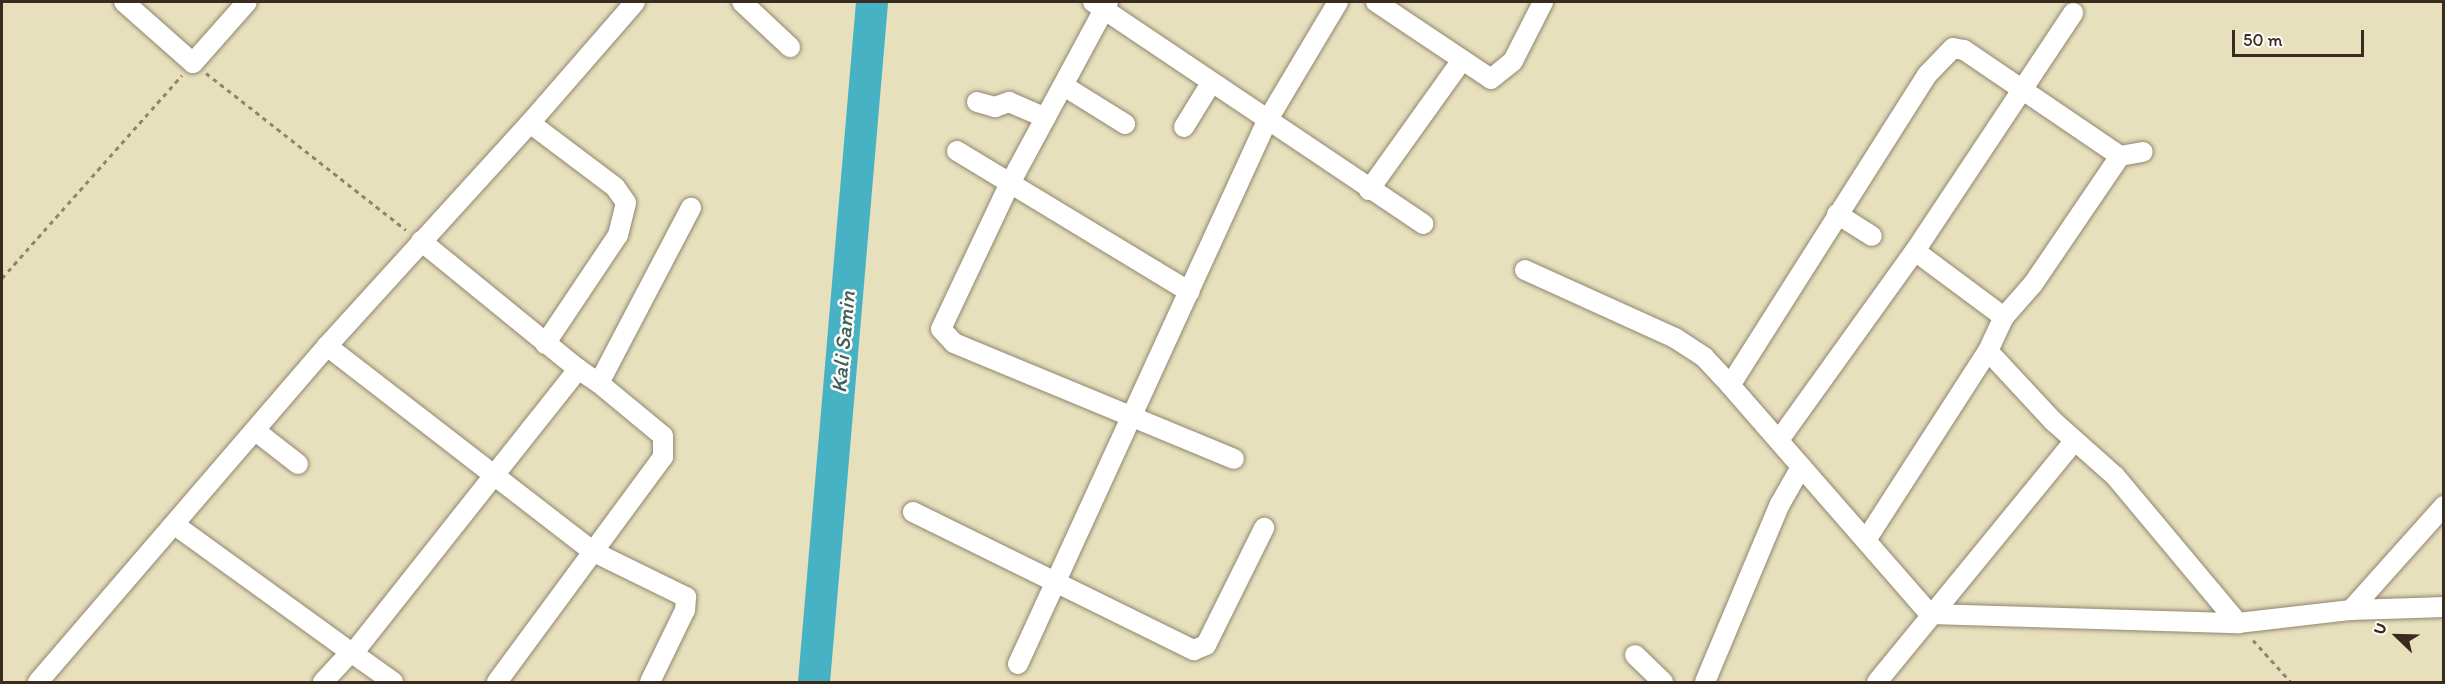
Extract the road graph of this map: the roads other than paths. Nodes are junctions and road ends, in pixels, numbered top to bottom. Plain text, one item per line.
1 (124, 2) edge
2 (247, 2) edge
3 (635, 2) edge
4 (742, 2) edge
5 (1338, 2) edge
6 (1376, 2) edge
7 (1544, 2) edge
8 (1102, 4) edge
9 (2073, 13) dead end
10 (790, 47) dead end
11 (1462, 60) junction
12 (1211, 82) junction
13 (1064, 86) junction
14 (2022, 91) junction
15 (977, 102) dead end
16 (1046, 118) junction
17 (1267, 121) junction
18 (530, 123) junction
19 (1125, 124) dead end
20 (1184, 127) dead end
21 (957, 151) dead end
22 (2143, 152) dead end
23 (2120, 156) junction
24 (1010, 183) junction
25 (1369, 190) junction
26 (691, 207) dead end
27 (1837, 214) junction
28 (1423, 224) dead end
29 (1872, 236) dead end
30 (421, 241) junction
31 (1915, 251) junction
32 (1525, 270) dead end
33 (1190, 292) junction
34 (2004, 317) junction
35 (545, 344) junction
36 (327, 346) junction
37 (1988, 351) junction
38 (578, 369) junction
39 (599, 383) junction
40 (1730, 386) junction
41 (1133, 418) junction
42 (257, 432) junction
43 (1779, 440) junction
44 (2074, 441) junction
45 (1234, 459) dead end
46 (298, 464) dead end
47 (1801, 467) junction
48 (490, 476) junction
49 (2444, 506) edge
50 (913, 512) dead end
51 (175, 525) junction
52 (1264, 528) dead end
53 (1866, 540) junction
54 (592, 551) junction
55 (1057, 584) junction
56 (2444, 608) edge
57 (2351, 610) junction
58 (1930, 614) junction
59 (2238, 623) junction
60 (351, 653) junction
61 (1635, 655) dead end
62 (1018, 664) dead end
63 (47, 679) edge
64 (323, 682) edge
65 (393, 682) edge
66 (497, 682) edge
67 (650, 682) edge
68 (1663, 682) edge
69 (1705, 682) edge
70 (1877, 682) edge

1 - 2 street
3 - 18 street
4 - 10 street
5 - 17 street
6 - 11 street
7 - 11 street
8 - 12 street
8 - 13 street
9 - 14 street
11 - 25 street
12 - 17 street
12 - 20 street
13 - 16 street
13 - 19 street
14 - 23 street
14 - 27 street
14 - 31 street
15 - 16 street
16 - 24 street
17 - 25 street
17 - 33 street
18 - 30 street
18 - 35 street
21 - 24 street
22 - 23 street
23 - 34 street
24 - 33 street
24 - 41 street
25 - 28 street
26 - 39 street
27 - 29 street
27 - 40 street
30 - 35 street
30 - 36 street
31 - 34 street
31 - 43 street
32 - 40 street
33 - 41 street
34 - 37 street
35 - 38 street
36 - 42 street
36 - 48 street
37 - 44 street
37 - 53 street
38 - 39 street
38 - 48 street
39 - 54 street
40 - 43 street
41 - 45 street
41 - 55 street
42 - 46 street
42 - 51 street
43 - 47 street
44 - 58 street
44 - 59 street
47 - 53 street
47 - 69 street
48 - 54 street
48 - 60 street
49 - 57 street
50 - 55 street
51 - 60 street
51 - 63 street
52 - 55 street
53 - 58 street
54 - 66 street
54 - 67 street
55 - 62 street
56 - 57 street
57 - 59 street
58 - 59 street
58 - 70 street
60 - 64 street
60 - 65 street
61 - 68 street

